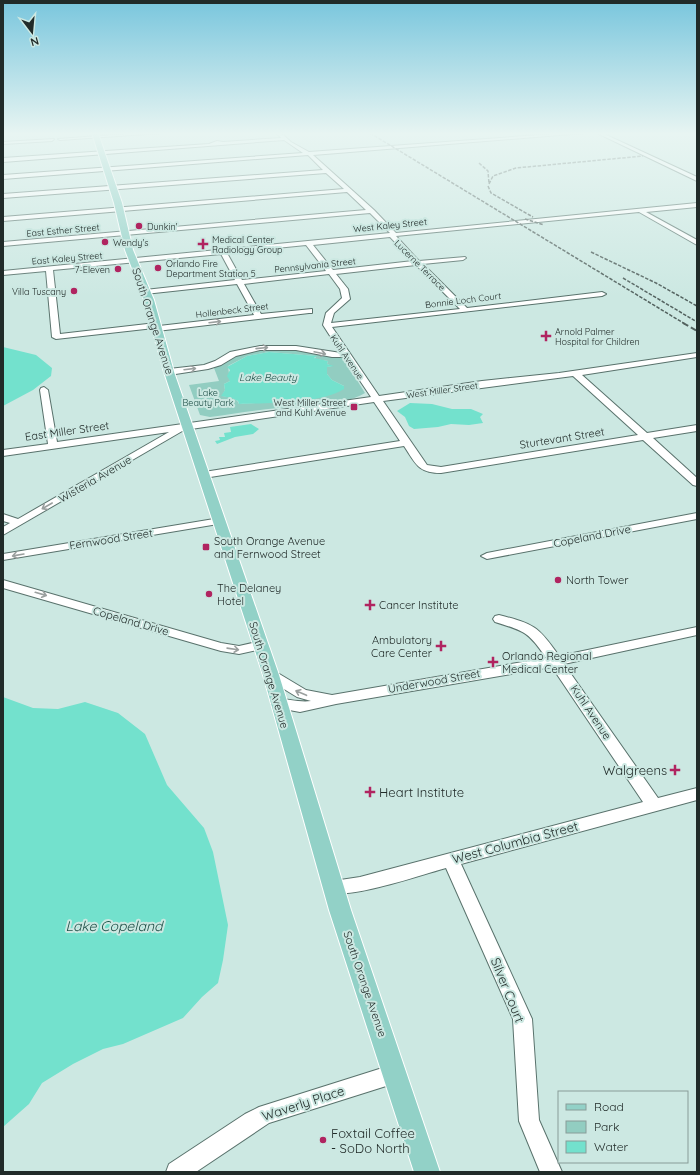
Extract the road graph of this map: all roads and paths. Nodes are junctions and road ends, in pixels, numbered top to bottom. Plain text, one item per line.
1 (112, 188) joint
2 (345, 188) edge
3 (347, 190) junction
4 (3, 196) edge
5 (697, 205) edge
6 (119, 209) junction
7 (639, 210) junction
8 (372, 211) junction
9 (3, 219) edge
10 (125, 233) junction
11 (392, 234) junction
12 (308, 243) junction
13 (697, 243) edge
14 (3, 244) edge
15 (223, 252) junction
16 (462, 258) dead end
17 (134, 261) junction
18 (417, 263) junction
19 (49, 269) junction
20 (331, 272) junction
21 (3, 274) edge
22 (240, 282) junction
23 (145, 292) junction
24 (602, 294) dead end
25 (465, 310) junction
26 (309, 311) dead end
27 (259, 317) junction
28 (327, 325) junction
29 (156, 327) junction
30 (345, 355) junction
31 (697, 355) edge
32 (685, 357) junction
33 (697, 364) edge
34 (169, 372) junction
35 (575, 373) junction
36 (44, 390) dead end
37 (376, 400) junction
38 (188, 426) junction
39 (697, 428) edge
40 (142, 433) junction
41 (646, 436) junction
42 (160, 442) junction
43 (406, 444) junction
44 (53, 446) junction
45 (3, 452) edge
46 (430, 470) joint
47 (204, 475) junction
48 (697, 483) edge
49 (697, 516) edge
50 (3, 517) edge
51 (220, 521) junction
52 (19, 523) junction
53 (3, 532) edge
54 (487, 556) dead end
55 (3, 557) edge
56 (3, 584) edge
57 (499, 619) dead end
58 (697, 631) edge
59 (261, 645) junction
60 (555, 660) junction
61 (271, 675) junction
62 (335, 699) junction
63 (278, 703) junction
64 (697, 794) edge
65 (654, 805) junction
66 (452, 860) junction
67 (333, 887) junction
68 (395, 1074) junction
69 (178, 1172) edge
70 (427, 1172) edge
71 (551, 1172) edge

1 - 4 street
1 - 6 main road, South Orange Avenue
2 - 3 street, Lucerne Terrace
3 - 6 street
3 - 8 street, Lucerne Terrace
5 - 7 street, West Kaley Street
6 - 9 street
6 - 10 main road, South Orange Avenue
7 - 11 street, West Kaley Street
7 - 13 street
8 - 10 street, East Esther Street
8 - 11 street, Lucerne Terrace
10 - 14 street, East Esther Street
10 - 17 main road, South Orange Avenue
11 - 12 street, West Kaley Street
11 - 18 street, Lucerne Terrace
12 - 15 street, West Kaley Street
12 - 20 street, Kuhl Avenue
15 - 17 street, West Kaley Street
15 - 22 street
16 - 18 street, Pennsylvania Street
17 - 19 street, East Kaley Street
17 - 23 main road, South Orange Avenue
18 - 20 street, Pennsylvania Street
18 - 25 street, Lucerne Terrace
19 - 21 street, East Kaley Street
19 - 29 street, Hollenbeck Street
20 - 22 street, Pennsylvania Street
20 - 28 street, Kuhl Avenue
22 - 23 street, Pennsylvania Street
22 - 27 street
23 - 29 main road, South Orange Avenue
24 - 25 street, Bonnie Loch Court
25 - 28 street, Bonnie Loch Court
26 - 27 street, Hollenbeck Street
29 -> 27 street, Hollenbeck Street
28 - 30 street, Kuhl Avenue
29 - 34 main road, South Orange Avenue
34 -> 30 street
30 - 37 street, Kuhl Avenue
31 - 32 street, West Miller Street
32 - 33 street
32 - 35 street, West Miller Street
34 - 38 main road, South Orange Avenue
35 - 37 street, West Miller Street
35 - 41 street
36 - 44 street
37 - 38 street, West Miller Street
37 - 43 street, Kuhl Avenue
38 - 40 street, East Miller Street
38 - 42 street, Wisteria Avenue
38 - 47 main road, South Orange Avenue
39 - 41 street, Sturtevant Street
40 - 42 street
40 - 44 street, East Miller Street
41 - 46 street, Sturtevant Street
41 - 48 street
42 -> 52 street, Wisteria Avenue
43 - 46 street, Kuhl Avenue
43 - 47 street
44 - 45 street, East Miller Street
47 - 51 main road, South Orange Avenue
49 - 54 street, Copeland Drive
50 - 52 street
51 -> 55 street, Fernwood Street
51 - 59 main road, South Orange Avenue
52 - 53 street, Wisteria Avenue
56 -> 59 street, Copeland Drive
57 - 60 street, Kuhl Avenue
58 - 60 street, Underwood Street
59 - 61 main road, South Orange Avenue
60 - 62 street, Underwood Street
60 - 65 street, Kuhl Avenue
62 -> 61 street, Underwood Street
61 - 63 main road, South Orange Avenue
62 - 63 street, Underwood Street
63 - 67 main road, South Orange Avenue
64 - 65 street, West Columbia Street
65 - 66 street, West Columbia Street
66 - 67 street, West Columbia Street
66 - 71 street, Silver Court
67 - 68 main road, South Orange Avenue
68 - 69 street, Waverly Place
68 - 70 main road, South Orange Avenue

